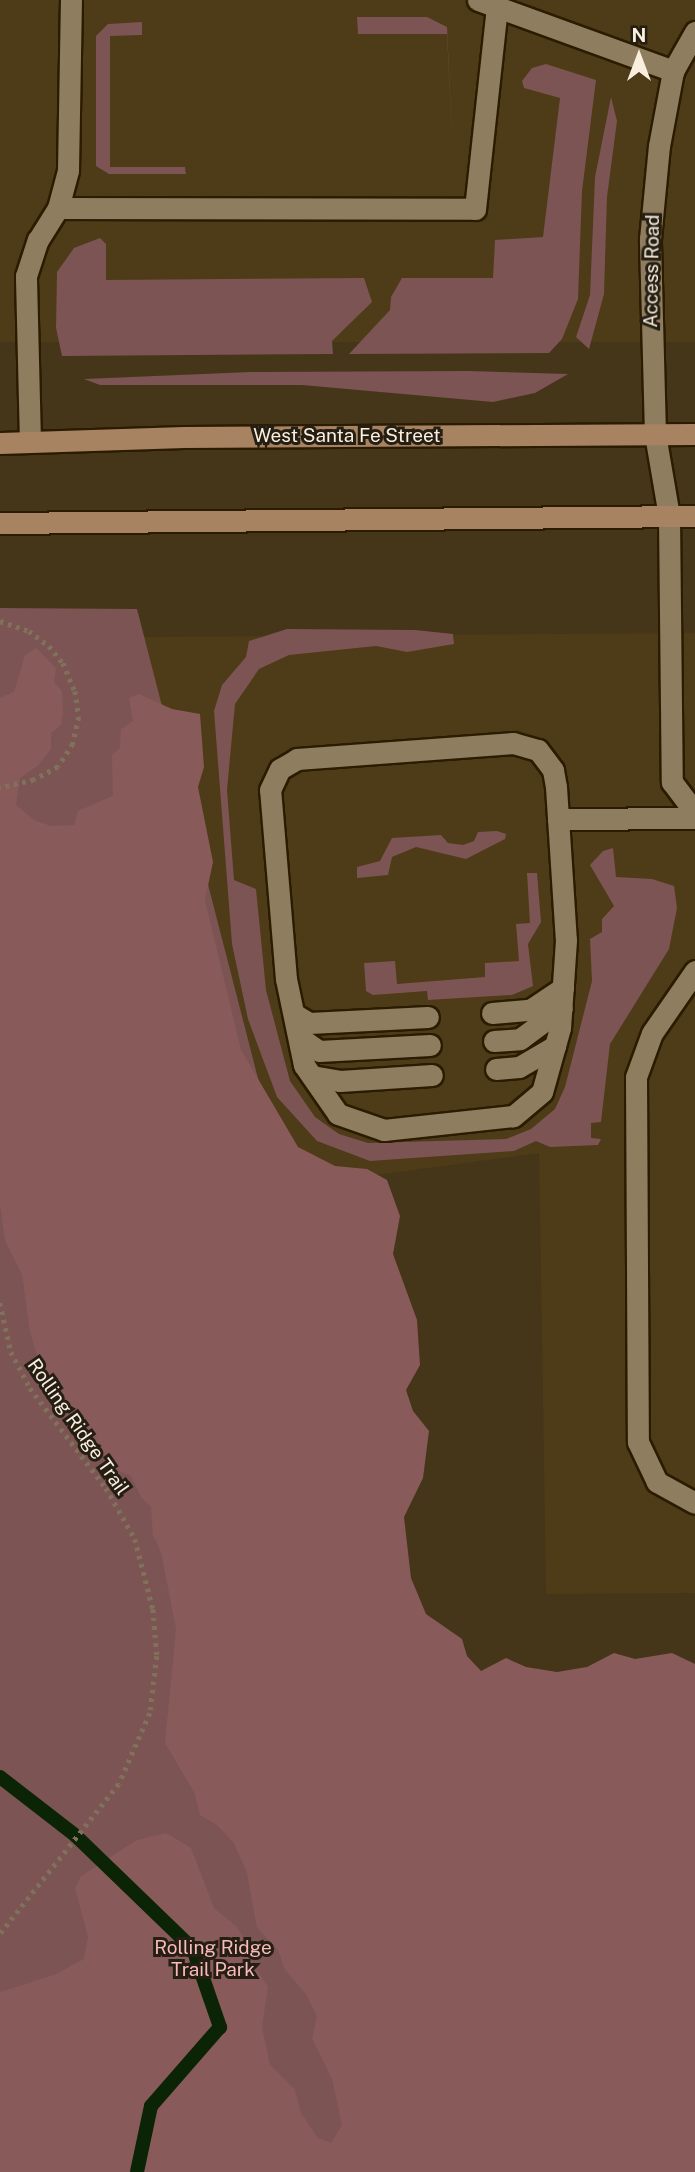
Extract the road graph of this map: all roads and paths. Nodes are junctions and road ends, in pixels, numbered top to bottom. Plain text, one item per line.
1 (71, 0) edge
2 (488, 3) edge
3 (695, 32) edge
4 (673, 71) junction
5 (58, 208) junction
6 (655, 434) junction
7 (695, 434) edge
8 (30, 442) junction
9 (0, 443) edge
10 (669, 516) junction
11 (695, 516) edge
12 (0, 523) edge
13 (0, 621) edge
14 (0, 788) edge
15 (695, 812) edge
16 (695, 818) edge
17 (558, 819) junction
18 (695, 971) edge
19 (562, 998) junction
20 (492, 1013) dead end
21 (293, 1014) junction
22 (428, 1017) dead end
23 (299, 1037) junction
24 (494, 1041) dead end
25 (430, 1045) dead end
26 (555, 1046) junction
27 (496, 1069) dead end
28 (432, 1075) dead end
29 (312, 1076) junction
30 (0, 1303) edge
31 (695, 1503) edge
32 (0, 1934) edge

1 - 5 street
2 - 4 street
2 - 5 street
3 - 4 street, Access Road
4 - 6 street, Access Road
5 - 8 street
6 - 7 street, West Santa Fe Street
6 - 8 street, West Santa Fe Street
6 - 10 street, Access Road
8 - 9 street, West Santa Fe Street
10 - 11 street
10 - 12 street
10 - 15 street, Access Road
13 - 14 path
16 - 17 street
17 - 19 street
17 - 21 street
18 - 31 street
19 - 20 street
19 - 24 street
19 - 26 street
21 - 22 street
21 - 23 street
23 - 25 street
23 - 29 street
26 - 27 street
26 - 29 street
28 - 29 street
30 - 32 path, Rolling Ridge Trail

